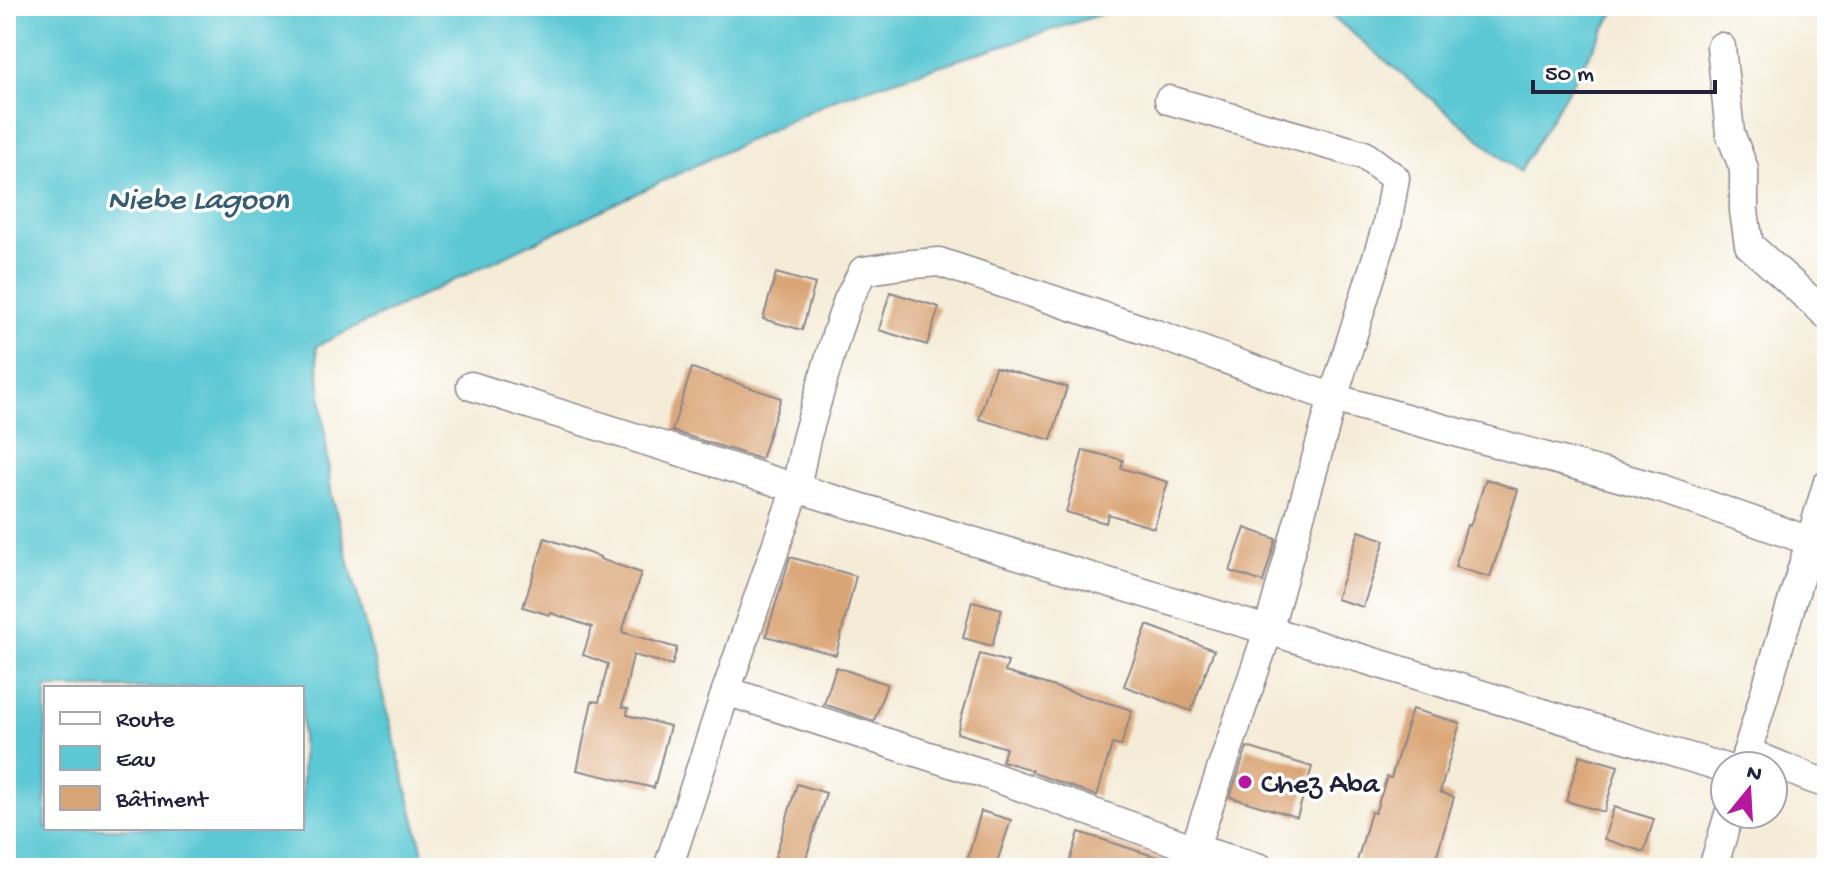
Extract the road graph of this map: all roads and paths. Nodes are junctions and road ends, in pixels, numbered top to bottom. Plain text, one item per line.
1 (1721, 47) dead end
2 (1169, 100) dead end
3 (1827, 315) edge
4 (471, 386) dead end
5 (1333, 398) junction
6 (1827, 485) edge
7 (796, 488) junction
8 (1819, 543) edge
9 (1268, 631) junction
10 (726, 691) junction
11 (1742, 750) edge
12 (1709, 754) edge
13 (1789, 773) edge
14 (1827, 784) edge
15 (1724, 830) edge
16 (1192, 859) edge
17 (668, 868) edge
18 (1260, 868) edge
19 (1713, 868) edge

1 - 3 street
2 - 5 street
4 - 7 street
5 - 7 street
5 - 8 street
5 - 9 street
6 - 8 street
7 - 9 street
7 - 10 street
8 - 11 street
9 - 12 street
9 - 16 street
10 - 16 street
10 - 17 street
13 - 14 street
15 - 19 street
16 - 18 street

